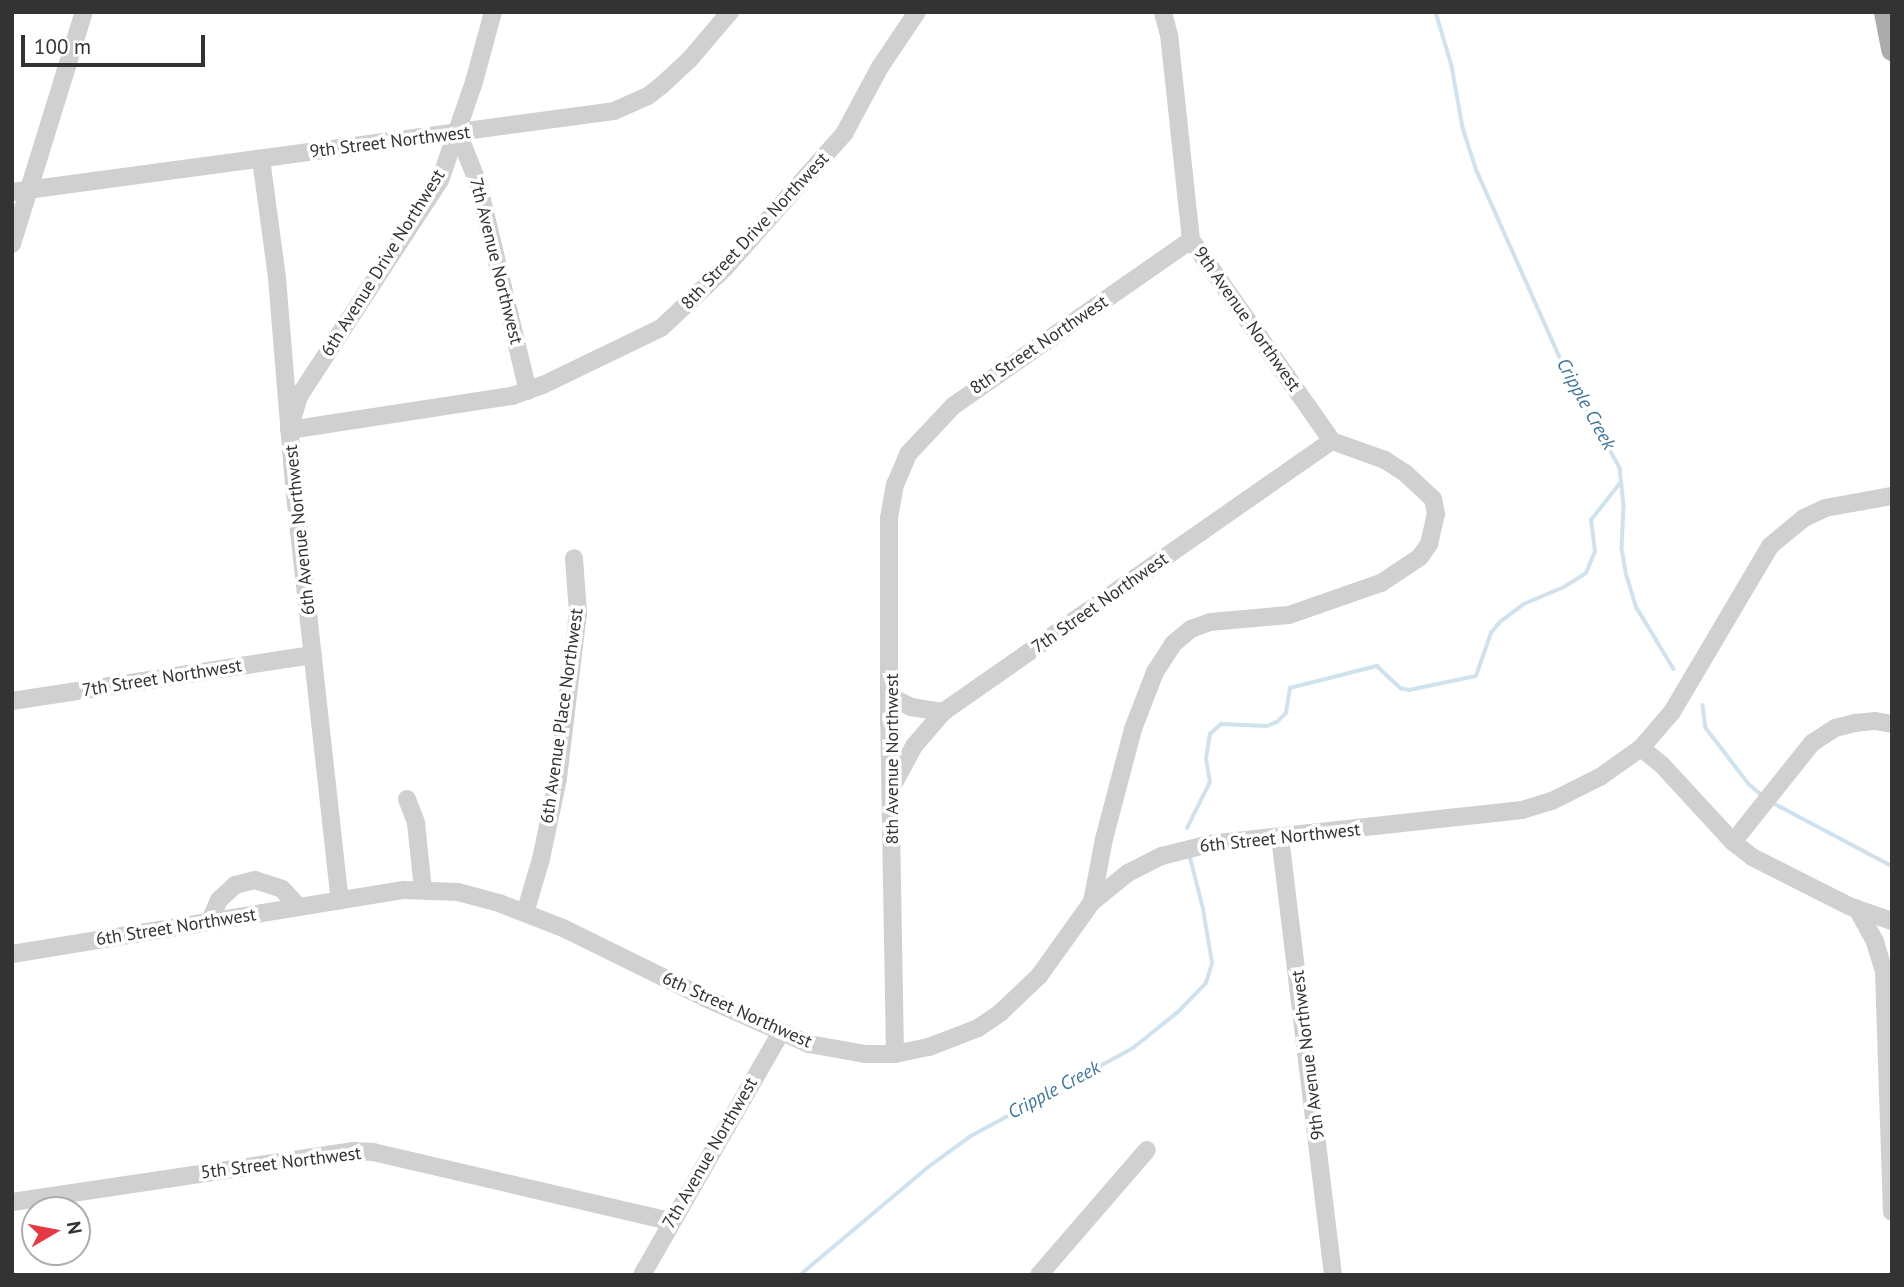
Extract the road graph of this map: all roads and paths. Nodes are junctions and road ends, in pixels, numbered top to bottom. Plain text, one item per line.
1 (84, 12) edge
2 (493, 12) edge
3 (730, 12) edge
4 (917, 12) edge
5 (1163, 12) edge
6 (1885, 12) edge
7 (1892, 49) edge
8 (458, 132) junction
9 (261, 159) junction
10 (20, 190) edge
11 (1191, 240) junction
12 (12, 244) edge
13 (528, 391) junction
14 (289, 430) junction
15 (1332, 441) junction
16 (902, 466) joint
17 (1892, 496) edge
18 (574, 558) dead end
19 (313, 655) junction
20 (890, 696) junction
21 (12, 701) edge
22 (943, 712) junction
23 (1892, 724) edge
24 (1641, 748) junction
25 (892, 786) junction
26 (407, 799) dead end
27 (1280, 836) junction
28 (1733, 842) junction
29 (423, 890) junction
30 (340, 900) junction
31 (1092, 902) junction
32 (299, 907) junction
33 (1857, 909) junction
34 (525, 913) junction
35 (210, 921) junction
36 (1892, 921) edge
37 (12, 954) edge
38 (780, 1032) junction
39 (895, 1054) junction
40 (1147, 1150) dead end
41 (12, 1202) edge
42 (1892, 1212) edge
43 (670, 1222) junction
44 (642, 1275) edge
45 (1039, 1275) edge
46 (1333, 1275) edge

1 - 10 street
2 - 8 street, 6th Avenue Drive Northwest
3 - 8 street, 9th Street Northwest
4 - 13 street, 8th Street Drive Northwest
5 - 11 street, 9th Avenue Northwest
6 - 7 main road
8 - 9 street, 9th Street Northwest
8 - 13 street, 7th Avenue Northwest
8 - 14 street, 6th Avenue Drive Northwest
9 - 10 street, 9th Street Northwest
9 - 14 street, 6th Avenue Northwest
10 - 12 street
11 - 15 street, 9th Avenue Northwest
11 - 16 street, 8th Street Northwest
13 - 14 street, 8th Street Drive Northwest
14 - 19 street, 6th Avenue Northwest
15 - 22 street, 7th Street Northwest
15 - 31 street
16 - 20 street, 8th Avenue Northwest
17 - 24 street, 6th Street Northwest
18 - 34 street, 6th Avenue Place Northwest
19 - 21 street, 7th Street Northwest
19 - 30 street, 6th Avenue Northwest
20 - 22 street
20 - 25 street, 8th Avenue Northwest
22 - 25 street, 7th Street Northwest
23 - 28 street
24 - 27 street, 6th Street Northwest
24 - 28 street
25 - 39 street, 8th Avenue Northwest
26 - 29 street
27 - 31 street, 6th Street Northwest
27 - 46 street, 9th Avenue Northwest
28 - 33 street
29 - 30 street, 6th Street Northwest
29 - 34 street, 6th Street Northwest
30 - 32 street, 6th Street Northwest
31 - 39 street, 6th Street Northwest
32 - 35 street, 6th Street Northwest
32 - 35 street
33 - 36 street
33 - 42 street
34 - 38 street, 6th Street Northwest
35 - 37 street, 6th Street Northwest
38 - 39 street, 6th Street Northwest
38 - 43 street, 7th Avenue Northwest
40 - 45 street
41 - 43 street, 5th Street Northwest
43 - 44 street, 7th Avenue Northwest

